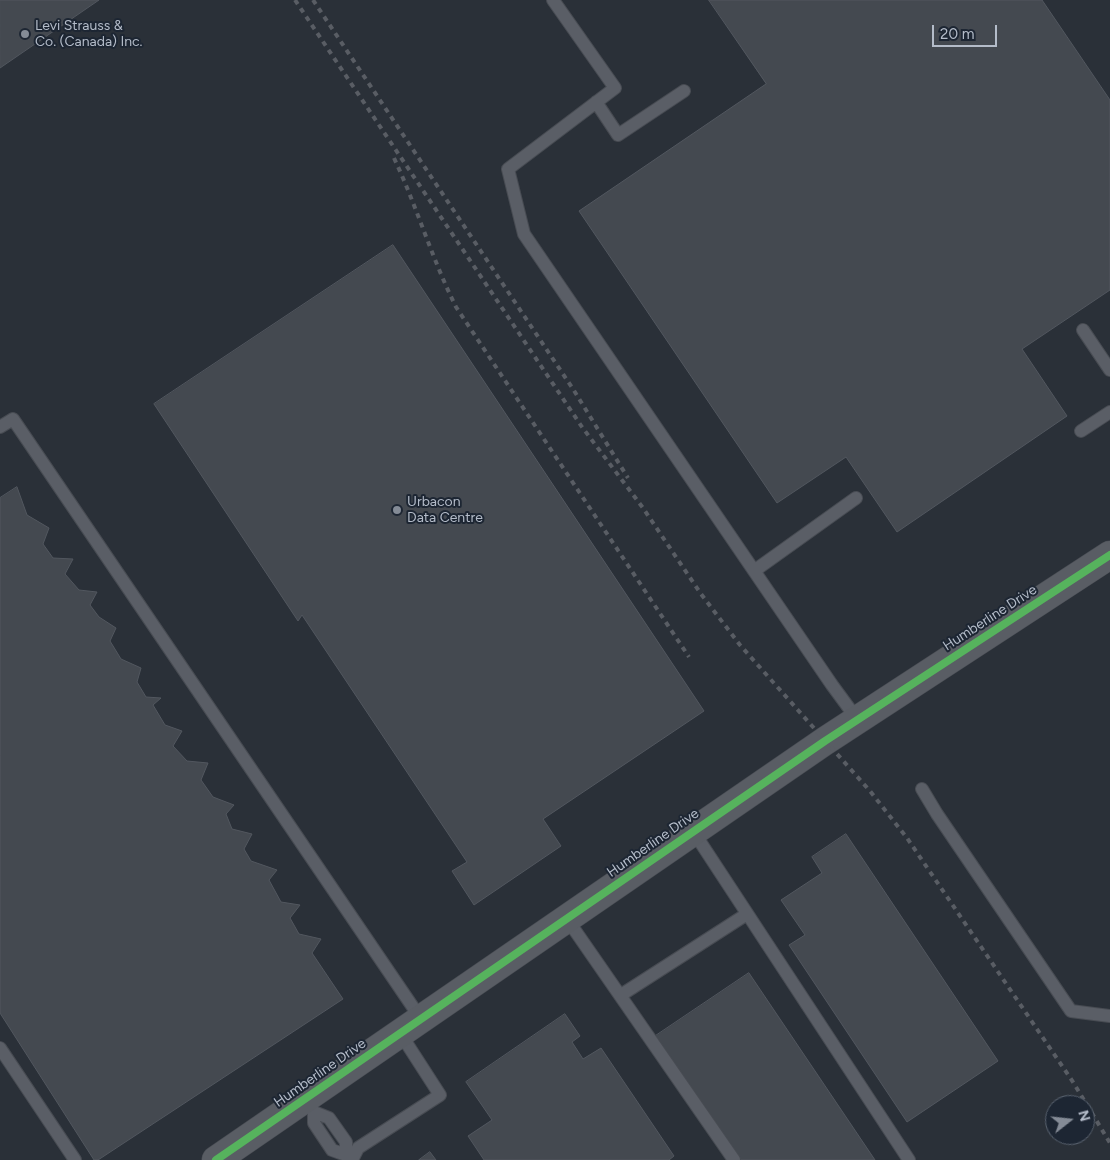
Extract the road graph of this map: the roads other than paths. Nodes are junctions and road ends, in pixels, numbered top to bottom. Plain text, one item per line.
1 (553, 0) edge
2 (684, 92) dead end
3 (596, 102) junction
4 (1083, 330) dead end
5 (1110, 370) edge
6 (1110, 412) edge
7 (0, 427) edge
8 (1081, 431) dead end
9 (856, 498) dead end
10 (1110, 555) edge
11 (754, 571) junction
12 (857, 719) junction
13 (922, 788) dead end
14 (693, 831) junction
15 (746, 914) junction
16 (567, 918) junction
17 (620, 995) junction
18 (1110, 1016) edge
19 (410, 1026) junction
20 (0, 1048) edge
21 (310, 1105) junction
22 (349, 1158) edge
23 (75, 1160) edge
24 (216, 1160) edge
25 (734, 1160) edge
26 (909, 1160) edge

1 - 3 lane
2 - 3 lane
3 - 11 lane
4 - 5 lane
6 - 8 lane
7 - 19 lane
9 - 11 lane
10 - 12 street, Humberline Drive
11 - 12 lane
12 - 14 street, Humberline Drive
13 - 18 lane
14 - 15 lane
14 - 16 street, Humberline Drive
15 - 17 lane
15 - 26 lane
16 - 17 lane
16 - 19 street, Humberline Drive
17 - 25 lane
19 - 21 street, Humberline Drive
19 - 22 lane
20 - 23 lane
21 - 22 lane
21 - 24 street, Humberline Drive

